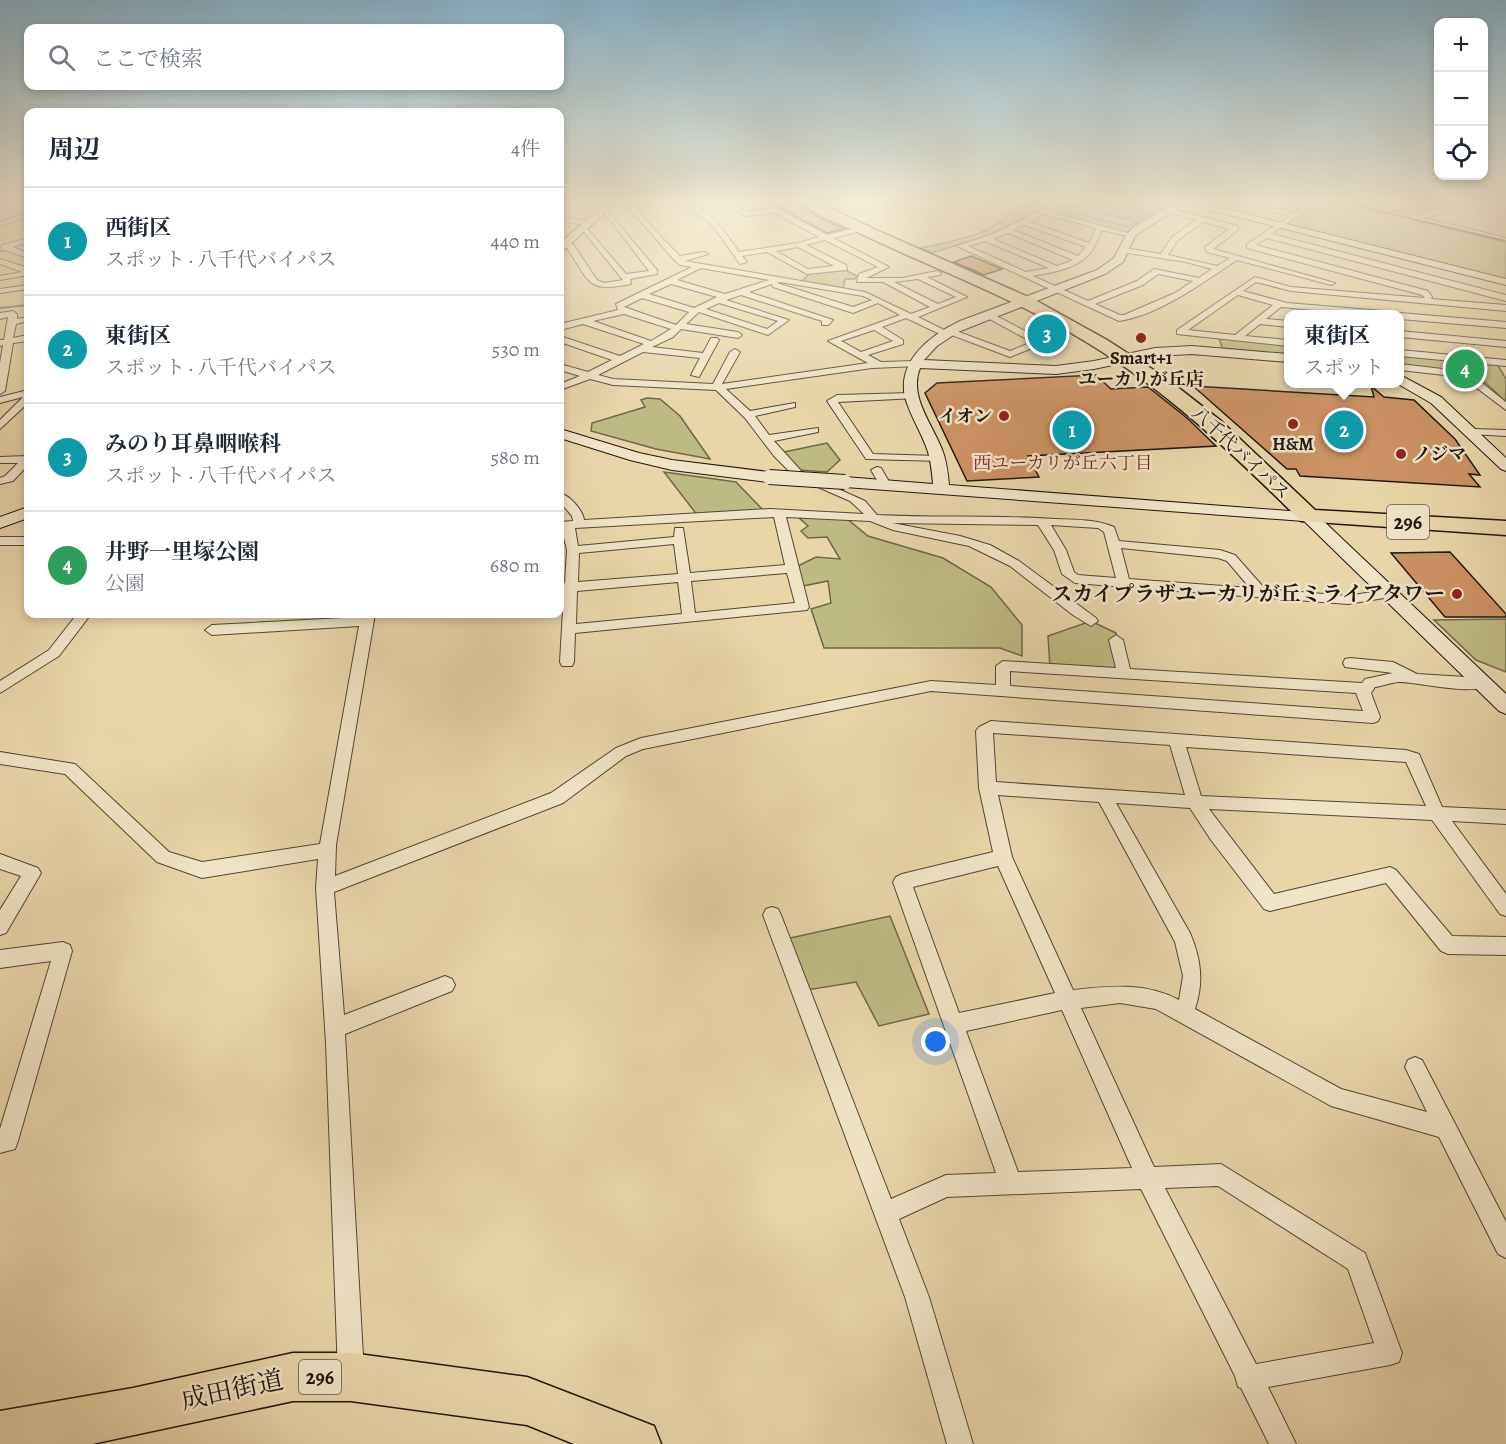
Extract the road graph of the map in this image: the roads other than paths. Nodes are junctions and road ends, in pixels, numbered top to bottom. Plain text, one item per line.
1 (585, 268) edge
2 (618, 268) edge
3 (651, 268) edge
4 (695, 268) edge
5 (705, 268) edge
6 (747, 268) edge
7 (801, 268) edge
8 (833, 268) edge
9 (845, 268) edge
10 (885, 268) edge
11 (951, 268) edge
12 (1010, 268) edge
13 (1054, 268) edge
14 (1106, 268) edge
15 (1278, 268) edge
16 (1332, 268) edge
17 (1391, 268) edge
18 (1420, 268) edge
19 (1452, 268) edge
20 (1220, 269) edge
21 (1345, 272) junction
22 (24, 273) edge
23 (750, 273) junction
24 (937, 273) dead end
25 (1413, 274) junction
26 (1025, 275) junction
27 (625, 277) junction
28 (920, 277) junction
29 (0, 278) edge
30 (862, 278) junction
31 (782, 279) junction
32 (671, 281) junction
33 (884, 281) junction
34 (1202, 281) junction
35 (1506, 282) edge
36 (733, 283) junction
37 (770, 283) junction
38 (849, 283) junction
39 (1331, 283) junction
40 (1399, 286) junction
41 (24, 288) edge
42 (1057, 288) junction
43 (0, 291) edge
44 (1238, 292) junction
45 (1322, 292) junction
46 (642, 295) junction
47 (1368, 296) junction
48 (1506, 298) edge
49 (722, 299) junction
50 (879, 300) junction
51 (1023, 301) junction
52 (1432, 302) junction
53 (1089, 303) junction
54 (1279, 304) junction
55 (938, 307) junction
56 (1506, 308) edge
57 (697, 310) junction
58 (1340, 310) edge
59 (1377, 310) edge
60 (624, 311) junction
61 (987, 314) junction
62 (0, 316) edge
63 (909, 316) junction
64 (1404, 316) edge
65 (24, 320) edge
66 (785, 320) junction
67 (583, 321) junction
68 (1258, 321) junction
69 (12, 322) junction
70 (825, 323) dead end
71 (798, 324) dead end
72 (1284, 324) edge
73 (1506, 325) edge
74 (564, 326) edge
75 (874, 326) junction
76 (678, 327) junction
77 (947, 332) junction
78 (1404, 334) edge
79 (738, 335) dead end
80 (1237, 338) junction
81 (24, 339) edge
82 (564, 340) edge
83 (714, 340) dead end
84 (5, 342) edge
85 (1284, 343) edge
86 (1506, 344) edge
87 (647, 346) junction
88 (735, 352) dead end
89 (1404, 352) edge
90 (706, 356) junction
91 (860, 356) junction
92 (1124, 358) junction
93 (1284, 358) edge
94 (621, 360) junction
95 (1506, 363) edge
96 (878, 364) junction
97 (915, 364) junction
98 (1404, 367) edge
99 (564, 368) edge
100 (696, 375) dead end
101 (588, 376) junction
102 (1404, 381) edge
103 (564, 385) edge
104 (719, 387) junction
105 (0, 391) edge
106 (24, 394) edge
107 (912, 396) junction
108 (0, 400) edge
109 (24, 402) edge
110 (791, 405) dead end
111 (1506, 407) edge
112 (748, 415) junction
113 (0, 426) edge
114 (814, 429) dead end
115 (1473, 432) junction
116 (1506, 433) edge
117 (564, 434) edge
118 (766, 439) junction
119 (937, 459) junction
120 (0, 460) edge
121 (24, 460) edge
122 (24, 464) edge
123 (1506, 466) edge
124 (876, 470) dead end
125 (0, 481) edge
126 (885, 485) junction
127 (942, 489) junction
128 (564, 500) edge
129 (24, 514) edge
130 (779, 514) junction
131 (1310, 516) junction
132 (873, 517) junction
133 (677, 520) junction
134 (1042, 521) junction
135 (0, 523) edge
136 (569, 525) edge
137 (1506, 528) edge
138 (680, 540) junction
139 (24, 541) edge
140 (0, 542) edge
141 (1114, 544) junction
142 (573, 550) junction
143 (794, 568) junction
144 (685, 577) junction
145 (1124, 583) junction
146 (566, 588) edge
147 (1260, 592) junction
148 (1390, 593) junction
149 (81, 618) edge
150 (356, 618) edge
151 (368, 618) edge
152 (689, 618) junction
153 (1091, 621) dead end
154 (570, 629) junction
155 (212, 630) dead end
156 (1116, 640) dead end
157 (567, 662) dead end
158 (1350, 663) dead end
159 (1124, 672) junction
160 (1413, 679) junction
161 (1482, 683) junction
162 (1506, 687) edge
163 (0, 688) edge
164 (1366, 688) junction
165 (1003, 690) junction
166 (1506, 706) edge
167 (1176, 739) junction
168 (0, 758) edge
169 (987, 788) junction
170 (1104, 796) junction
171 (1195, 802) junction
172 (1437, 814) junction
173 (1506, 817) edge
174 (327, 850) junction
175 (1003, 857) junction
176 (0, 861) edge
177 (326, 888) junction
178 (1506, 908) edge
179 (772, 915) dead end
180 (0, 927) edge
181 (1506, 946) edge
182 (0, 959) edge
183 (445, 985) dead end
184 (1067, 1000) junction
185 (1184, 1013) junction
186 (954, 1024) junction
187 (335, 1028) junction
188 (1415, 1067) dead end
189 (1446, 1128) junction
190 (0, 1142) edge
191 (1147, 1177) junction
192 (1011, 1183) junction
193 (885, 1213) junction
194 (1506, 1246) edge
195 (351, 1377) junction
196 (1247, 1378) junction
197 (0, 1437) edge
198 (636, 1444) edge
199 (960, 1444) edge
200 (1283, 1444) edge

1 - 27 street
2 - 27 street
3 - 27 street
4 - 32 street
5 - 36 street
6 - 23 street
7 - 8 street
9 - 30 street
10 - 30 street
11 - 51 highway, 八千代バイパス
12 - 26 street
13 - 26 street
14 - 42 street
15 - 39 street
16 - 21 street
17 - 25 street
18 - 25 street
19 - 35 street
20 - 34 street
21 - 39 street
21 - 40 street
22 - 29 street
23 - 31 street
23 - 36 street
24 - 28 street
25 - 40 street
25 - 48 street
26 - 42 street
28 - 33 street
28 - 55 street
30 - 33 street
30 - 38 street
31 - 37 street
31 - 38 street
32 - 46 street
32 - 49 street
33 - 55 street
34 - 53 street
34 - 53 street
36 - 37 street
36 - 49 street
36 - 70 street
37 - 50 street
38 - 50 street
39 - 45 street
40 - 52 street
41 - 43 street
42 - 51 street
42 - 53 street
44 - 45 street
44 - 54 street
44 - 80 street
45 - 47 street
46 - 57 street
46 - 60 street
47 - 52 street
47 - 59 street
49 - 57 street
49 - 66 street
50 - 63 street
51 - 61 street
51 - 92 highway, 八千代バイパス
52 - 56 street
54 - 58 street
54 - 68 street
55 - 63 street
57 - 66 street
57 - 76 street
60 - 67 street
60 - 76 street
61 - 77 street
61 - 77 street
62 - 69 street
63 - 75 street
63 - 77 street
64 - 73 street
65 - 69 street
66 - 71 street
67 - 74 street
67 - 87 street
68 - 72 street
68 - 80 street
69 - 84 street
75 - 91 street
75 - 91 street
76 - 79 street
76 - 87 street
77 - 97 street
78 - 86 street
80 - 85 street
81 - 84 street
82 - 94 street
83 - 90 street
84 - 105 street
87 - 90 street
87 - 94 street
88 - 104 street
89 - 95 street
90 - 100 street
91 - 96 street
92 - 93 street
92 - 97 street
92 - 131 highway, 八千代バイパス
94 - 101 street
96 - 97 street
96 - 104 street
97 - 107 street
98 - 111 street
99 - 101 street
101 - 103 street
101 - 104 street
102 - 115 street
104 - 112 street
106 - 108 street
107 - 119 street
107 - 119 street
109 - 113 street
110 - 112 street
112 - 118 street
114 - 118 street
115 - 116 street
115 - 123 street
117 - 126 street, bridge
118 - 132 street
119 - 127 street
120 - 121 street
122 - 125 street
124 - 126 street
126 - 127 street
127 - 131 street
128 - 136 street
129 - 135 street
130 - 132 street
130 - 133 street
130 - 143 street
131 - 137 highway, 八千代バイパス / 296
131 - 148 street
132 - 134 street
132 - 153 street
133 - 136 street
133 - 138 street
134 - 141 street
134 - 145 street
136 - 142 street
138 - 142 street
138 - 144 street
139 - 140 street
141 - 145 street
141 - 147 street
142 - 146 street
143 - 144 street
143 - 152 street
144 - 146 street
144 - 152 street
145 - 147 street
146 - 154 street
147 - 148 street
148 - 161 street
149 - 163 street
150 - 155 street
151 - 174 street
152 - 154 street
154 - 157 street
156 - 159 street
158 - 160 street
159 - 164 street
159 - 165 street
160 - 161 street
160 - 164 street
161 - 162 street
161 - 166 street
164 - 165 street
165 - 177 street
167 - 169 street
167 - 171 street
167 - 172 street
168 - 174 street
169 - 170 street
169 - 175 street
170 - 171 street
170 - 185 street
171 - 172 street
171 - 181 street
172 - 173 street
172 - 178 street
174 - 177 street
175 - 184 street
175 - 186 street
176 - 180 street
177 - 187 street
179 - 193 street
182 - 190 street
183 - 187 street
184 - 185 street
184 - 186 street
184 - 191 street
185 - 189 street
186 - 192 street
187 - 195 street
188 - 189 street
189 - 194 street
191 - 192 street
191 - 196 street
191 - 196 street
192 - 193 street
193 - 199 street
195 - 197 highway, 成田街道 / 296
195 - 198 highway, 成田街道 / 296
196 - 200 street

